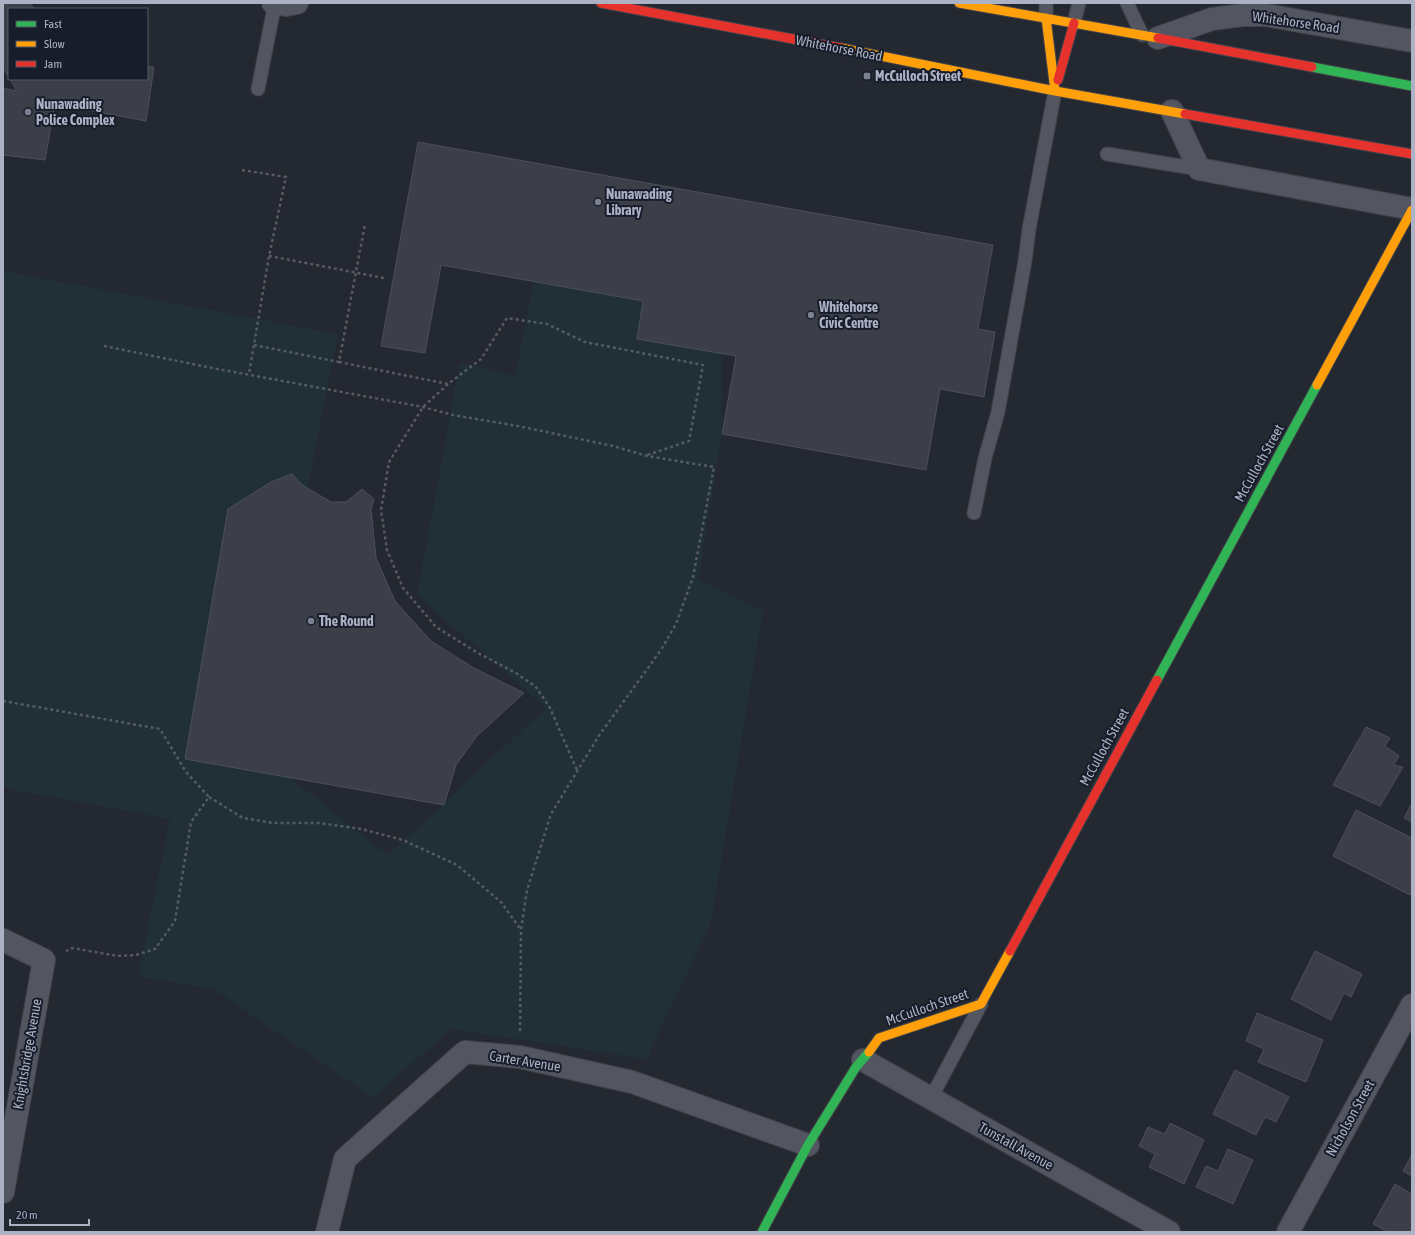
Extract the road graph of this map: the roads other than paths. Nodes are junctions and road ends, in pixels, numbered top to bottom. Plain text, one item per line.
1 (274, 3) edge
2 (297, 3) edge
3 (601, 3) edge
4 (959, 3) edge
5 (1046, 3) edge
6 (1079, 3) edge
7 (1127, 3) edge
8 (1046, 18) junction
9 (1074, 23) junction
10 (1150, 36) junction
11 (1412, 41) edge
12 (1412, 86) edge
13 (258, 89) dead end
14 (1054, 91) junction
15 (1172, 111) junction
16 (1107, 154) dead end
17 (1412, 154) edge
18 (1199, 169) junction
19 (1412, 209) edge
20 (974, 513) dead end
21 (3, 940) edge
22 (981, 1004) junction
23 (1412, 1005) edge
24 (862, 1060) junction
25 (931, 1098) junction
26 (808, 1146) junction
27 (3, 1192) edge
28 (327, 1232) edge
29 (762, 1232) edge
30 (1169, 1232) edge
31 (1288, 1232) edge

1 - 2 street
1 - 13 lane
3 - 14 main road, Whitehorse Road
4 - 8 main road, Whitehorse Road
5 - 8 lane
6 - 9 lane
7 - 10 lane
8 - 9 main road, Whitehorse Road
8 - 14 main road
9 - 10 main road, Whitehorse Road
9 - 14 main road
10 - 11 street, Whitehorse Road
10 - 12 main road, Whitehorse Road
14 - 15 main road, Whitehorse Road
14 - 20 lane
15 - 17 main road, Whitehorse Road
15 - 18 street
16 - 18 lane
18 - 19 street
19 - 22 main road, McCulloch Street
21 - 27 street, Knightsbridge Avenue
22 - 24 main road, McCulloch Street
22 - 25 lane
23 - 31 street, Nicholson Street
24 - 25 street, Tunstall Avenue
24 - 26 main road, McCulloch Street
25 - 30 street, Tunstall Avenue
26 - 28 street, Carter Avenue
26 - 29 main road, McCulloch Street

